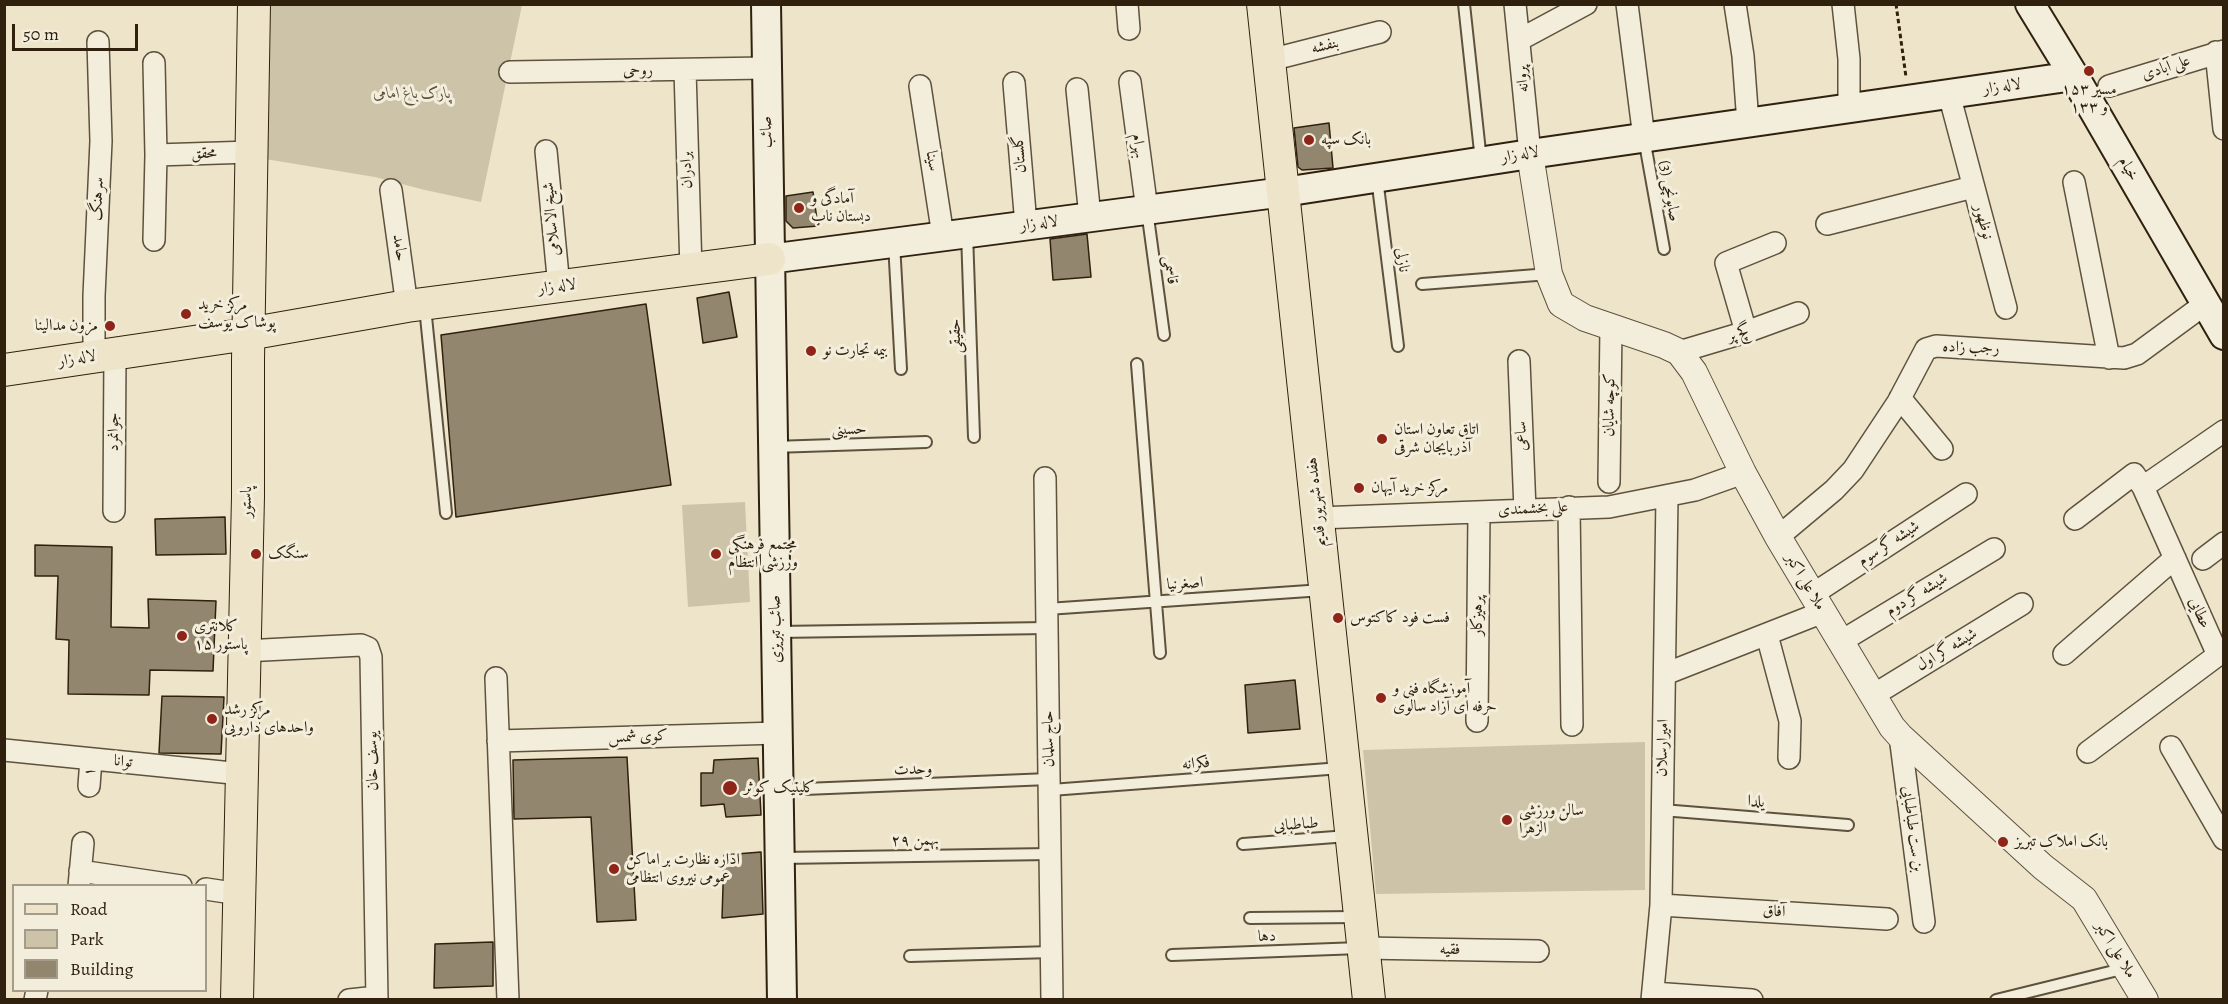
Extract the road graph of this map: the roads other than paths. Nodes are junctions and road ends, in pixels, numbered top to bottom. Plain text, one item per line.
1 (254, 4) edge
2 (766, 4) edge
3 (1127, 4) edge
4 (1263, 4) edge
5 (1464, 4) edge
6 (1515, 4) edge
7 (1586, 4) edge
8 (1628, 4) edge
9 (1735, 4) edge
10 (1844, 4) edge
11 (2030, 4) edge
12 (1129, 29) dead end
13 (1380, 32) dead end
14 (1519, 40) junction
15 (98, 42) dead end
16 (2219, 51) edge
17 (1270, 60) junction
18 (154, 63) dead end
19 (766, 68) junction
20 (685, 70) junction
21 (510, 72) dead end
22 (2074, 76) junction
23 (1130, 82) dead end
24 (1014, 83) dead end
25 (920, 86) dead end
26 (2109, 86) dead end
27 (1077, 89) dead end
28 (1949, 94) junction
29 (1848, 108) junction
30 (1748, 123) junction
31 (2223, 129) edge
32 (1644, 138) junction
33 (251, 152) junction
34 (546, 152) dead end
35 (1530, 154) junction
36 (156, 155) junction
37 (1481, 161) junction
38 (1377, 178) junction
39 (2074, 182) dead end
40 (1973, 187) junction
41 (391, 190) dead end
42 (1284, 192) junction
43 (1147, 210) junction
44 (1090, 217) junction
45 (1827, 224) dead end
46 (1026, 225) junction
47 (955, 235) junction
48 (154, 240) dead end
49 (894, 243) junction
50 (1775, 243) dead end
51 (1664, 249) dead end
52 (769, 259) junction
53 (691, 270) junction
54 (1549, 274) junction
55 (1422, 284) dead end
56 (559, 287) junction
57 (416, 305) junction
58 (2212, 305) edge
59 (2006, 308) dead end
60 (1798, 313) dead end
61 (1611, 327) junction
62 (1746, 332) junction
63 (248, 334) junction
64 (1164, 335) dead end
65 (2223, 335) edge
66 (1398, 346) dead end
67 (1679, 352) junction
68 (104, 355) junction
69 (2109, 358) junction
70 (1519, 361) dead end
71 (1137, 364) dead end
72 (901, 369) dead end
73 (4, 370) edge
74 (1900, 398) junction
75 (2223, 431) edge
76 (974, 437) dead end
77 (926, 442) dead end
78 (773, 447) junction
79 (1942, 448) dead end
80 (1743, 473) junction
81 (1045, 478) dead end
82 (1609, 482) dead end
83 (2143, 487) junction
84 (1966, 494) dead end
85 (1667, 496) junction
86 (1569, 507) junction
87 (1525, 510) junction
88 (114, 511) dead end
89 (1479, 512) junction
90 (446, 513) dead end
91 (1318, 518) junction
92 (2075, 519) dead end
93 (1778, 537) junction
94 (2223, 543) edge
95 (1994, 549) dead end
96 (2175, 558) junction
97 (2203, 558) dead end
98 (1326, 590) junction
99 (1156, 602) junction
100 (1818, 603) junction
101 (2022, 604) dead end
102 (1047, 619) junction
103 (776, 632) junction
104 (1767, 635) junction
105 (1840, 642) junction
106 (244, 651) junction
107 (1160, 653) dead end
108 (2064, 654) dead end
109 (1665, 674) junction
110 (496, 678) dead end
111 (1872, 696) junction
112 (1477, 721) dead end
113 (1572, 725) dead end
114 (778, 733) junction
115 (1900, 736) junction
116 (498, 741) junction
117 (2171, 747) dead end
118 (4, 750) edge
119 (2088, 752) dead end
120 (1789, 758) dead end
121 (92, 759) junction
122 (1345, 767) junction
123 (242, 774) junction
124 (1050, 785) junction
125 (89, 786) dead end
126 (779, 790) junction
127 (1662, 810) junction
128 (1848, 825) dead end
129 (1352, 836) junction
130 (2223, 839) edge
131 (83, 843) dead end
132 (1243, 844) dead end
133 (1050, 854) junction
134 (780, 858) junction
135 (79, 878) edge
136 (166, 884) edge
137 (207, 889) edge
138 (239, 894) junction
139 (1661, 905) junction
140 (1360, 917) junction
141 (1250, 918) dead end
142 (1887, 919) dead end
143 (1924, 922) dead end
144 (1363, 948) junction
145 (1538, 951) dead end
146 (1052, 952) junction
147 (1172, 955) dead end
148 (910, 956) dead end
149 (2126, 968) junction
150 (1653, 996) edge
151 (377, 998) edge
152 (237, 999) edge
153 (349, 999) edge
154 (508, 999) edge
155 (782, 999) edge
156 (1052, 999) edge
157 (1369, 999) edge
158 (1752, 999) edge
159 (1996, 999) edge
160 (2145, 999) edge

1 - 33 main road, پاستور
2 - 19 main road, صائب
3 - 12 street
4 - 17 main road, هفده شهریور قدیم
5 - 37 lane
6 - 14 street, پروانه
7 - 14 street
8 - 32 street
9 - 30 street
10 - 29 street
11 - 22 main road, خیام
13 - 17 street, بنفشه
14 - 35 street, پروانه
15 - 68 street, سرهنگ
16 - 26 street, علی آبادی
16 - 31 street
17 - 42 main road, هفده شهریور قدیم
18 - 36 street
19 - 20 street, روحی
19 - 52 main road, صائب
20 - 21 street, روحی
20 - 53 street, برادران
22 - 28 main road, لاله زار
22 - 58 main road, خیام
23 - 43 street, بهرام
24 - 46 street, گلستان
25 - 47 street, سینا
27 - 44 street
28 - 29 main road, لاله زار
28 - 40 street, نوظهور
29 - 30 main road, لاله زار
30 - 32 main road, لاله زار
32 - 35 main road, لاله زار
32 - 51 lane, صابونچی (3)
33 - 36 street, محقق
33 - 63 main road, پاستور
34 - 56 street, شیخ الاسلامی
35 - 37 main road, لاله زار
35 - 54 street
36 - 48 street
37 - 38 main road, لاله زار
38 - 42 main road, لاله زار
38 - 66 lane, نازلی
39 - 69 street
40 - 45 street
40 - 59 street, نوظهور
41 - 57 street, حامد
42 - 43 main road, لاله زار
42 - 91 main road, هفده شهریور قدیم
43 - 44 main road, لاله زار
43 - 64 lane, قاسمی
44 - 46 main road, لاله زار
46 - 47 main road, لاله زار
47 - 49 main road, لاله زار
47 - 76 lane, حقیقی
49 - 52 main road, لاله زار
49 - 72 lane
50 - 62 street
52 - 53 main road, لاله زار
52 - 78 main road, صائب تبریزی
53 - 56 main road, لاله زار
54 - 55 lane
54 - 61 street
56 - 57 main road, لاله زار
57 - 63 main road, لاله زار
57 - 90 lane
58 - 65 main road, خیام
58 - 69 street, رجب زاده
60 - 62 street, گچ پر
61 - 67 street
61 - 82 street, کوچه شایان
62 - 67 street, گچ پر
63 - 68 main road, لاله زار
63 - 106 main road, پاستور
67 - 80 street, ملا علی اکبر
68 - 73 main road, لاله زار
68 - 88 street, جوانمرد
69 - 74 street, رجب زاده
70 - 87 street, ساعی
71 - 99 lane
74 - 79 street
74 - 93 street, رجب زاده
75 - 83 street
77 - 78 lane, حسینی
78 - 103 main road, صائب تبریزی
80 - 85 street, علی بخشمندی
80 - 93 street, ملا علی اکبر
81 - 102 street, حاج سلمان
83 - 92 street
83 - 96 street, عطایی
84 - 100 street, شیشه گر سوم
85 - 86 street, علی بخشمندی
85 - 109 street, امیرارسلان
86 - 87 street, علی بخشمندی
86 - 113 street
87 - 89 street, علی بخشمندی
89 - 91 street, علی بخشمندی
89 - 112 street, پرهیزکار
91 - 98 main road, هفده شهریور قدیم
93 - 100 street, ملا علی اکبر
94 - 97 street
95 - 105 street, شیشه گر دوم
96 - 108 street
96 - 119 street, عطایی
98 - 99 lane, اصغرنیا
98 - 122 main road, هفده شهریور قدیم
99 - 102 lane, اصغرنیا
99 - 107 lane
100 - 104 street, شیشه گر سوم
100 - 105 street, ملا علی اکبر
101 - 111 street, شیشه گر اول
102 - 103 lane, اصغرنیا
102 - 124 street, حاج سلمان
103 - 114 main road, صائب تبریزی
104 - 109 street, شیشه گر سوم
104 - 120 street
105 - 111 street, ملا علی اکبر
106 - 123 main road, پاستور
106 - 151 street, یوسف خان
109 - 127 street, امیرارسلان
110 - 116 street
111 - 115 street, ملا علی اکبر
114 - 116 street, کوی شمس
114 - 126 main road, صائب تبریزی
115 - 143 street, بن ست طباطبایی
115 - 149 street, ملا علی اکبر
116 - 154 street
117 - 130 street
118 - 121 street, توانا
121 - 123 street, توانا
121 - 125 street, ۱
122 - 124 lane, فکرانه
122 - 129 main road, هفده شهریور قدیم
123 - 138 main road, پاستور
124 - 126 lane, وحدت
124 - 133 street, حاج سلمان
126 - 134 main road, صائب تبریزی
127 - 128 lane, یلدا
127 - 139 street, امیرارسلان
129 - 132 lane, طباطبایی
129 - 140 main road, هفده شهریور قدیم
131 - 135 street
133 - 134 lane, ۲۹ بهمن
133 - 146 street, حاج سلمان
134 - 155 main road, صائب تبریزی
135 - 136 street
137 - 138 street
138 - 152 main road, پاستور
139 - 142 street, آفاق
139 - 150 street, امیرارسلان
140 - 141 lane
140 - 144 main road, هفده شهریور قدیم
144 - 145 street, فقیه
144 - 147 lane, دها
144 - 157 main road, هفده شهریور قدیم
146 - 148 lane
146 - 156 street, حاج سلمان
149 - 159 lane
149 - 160 street, ملا علی اکبر
150 - 158 street
151 - 153 street

